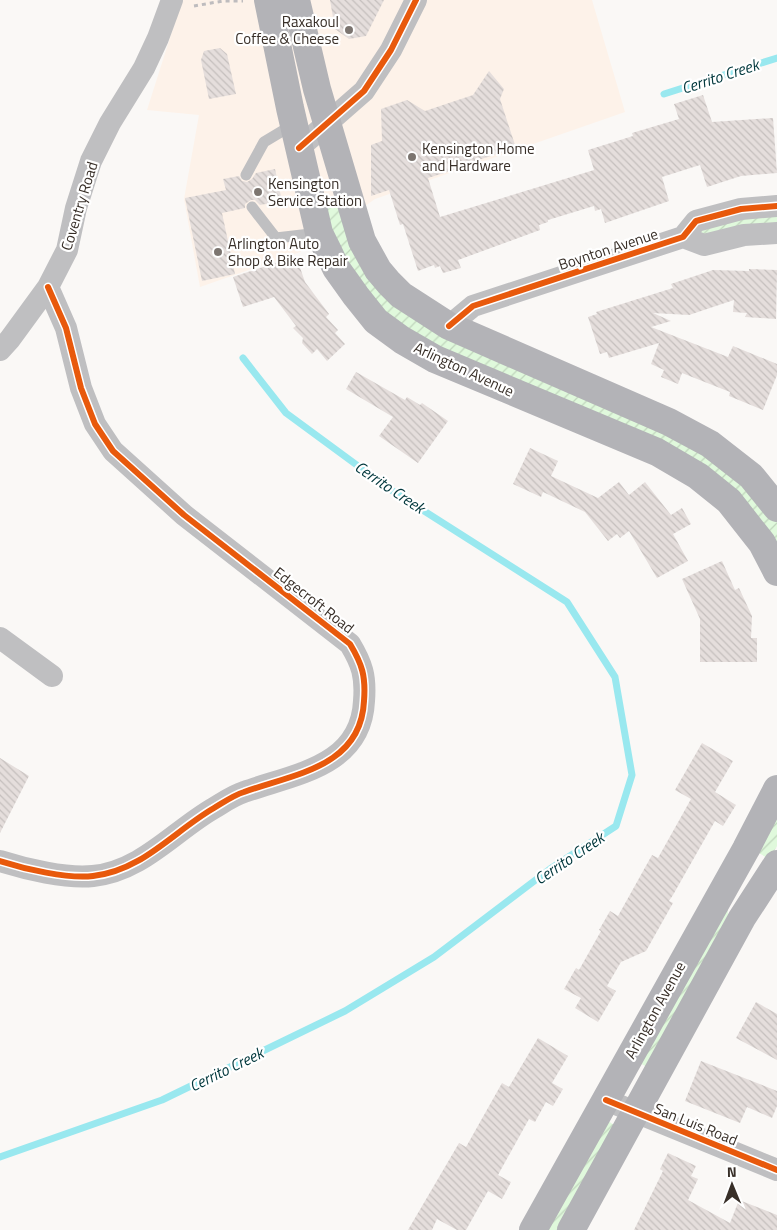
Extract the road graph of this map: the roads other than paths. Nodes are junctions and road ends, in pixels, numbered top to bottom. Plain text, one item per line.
1 (296, 0) edge
2 (416, 0) edge
3 (268, 1) edge
4 (170, 5) edge
5 (327, 125) junction
6 (297, 136) junction
7 (246, 175) dead end
8 (777, 206) edge
9 (252, 207) dead end
10 (319, 233) junction
11 (777, 233) edge
12 (683, 237) junction
13 (48, 286) junction
14 (448, 326) junction
15 (0, 350) edge
16 (777, 508) edge
17 (777, 572) edge
18 (0, 638) edge
19 (52, 676) dead end
20 (777, 789) edge
21 (0, 860) edge
22 (774, 876) edge
23 (606, 1100) junction
24 (636, 1113) junction
25 (777, 1170) edge
26 (534, 1230) edge
27 (571, 1230) edge

1 - 5 main road
2 - 5 street
3 - 6 main road, Arlington Avenue
4 - 13 street, Coventry Road
5 - 6 street
5 - 14 main road
6 - 7 lane
6 - 10 main road, Arlington Avenue
8 - 12 street, Boynton Avenue
9 - 10 lane
10 - 17 main road, Arlington Avenue
11 - 12 street
12 - 14 street, Boynton Avenue
13 - 15 street, Coventry Road
13 - 21 street, Edgecroft Road
14 - 16 main road
18 - 19 street
20 - 23 main road, Arlington Avenue
22 - 24 main road
23 - 24 street, San Luis Road
23 - 26 main road, Arlington Avenue
24 - 25 street, San Luis Road
24 - 27 main road

